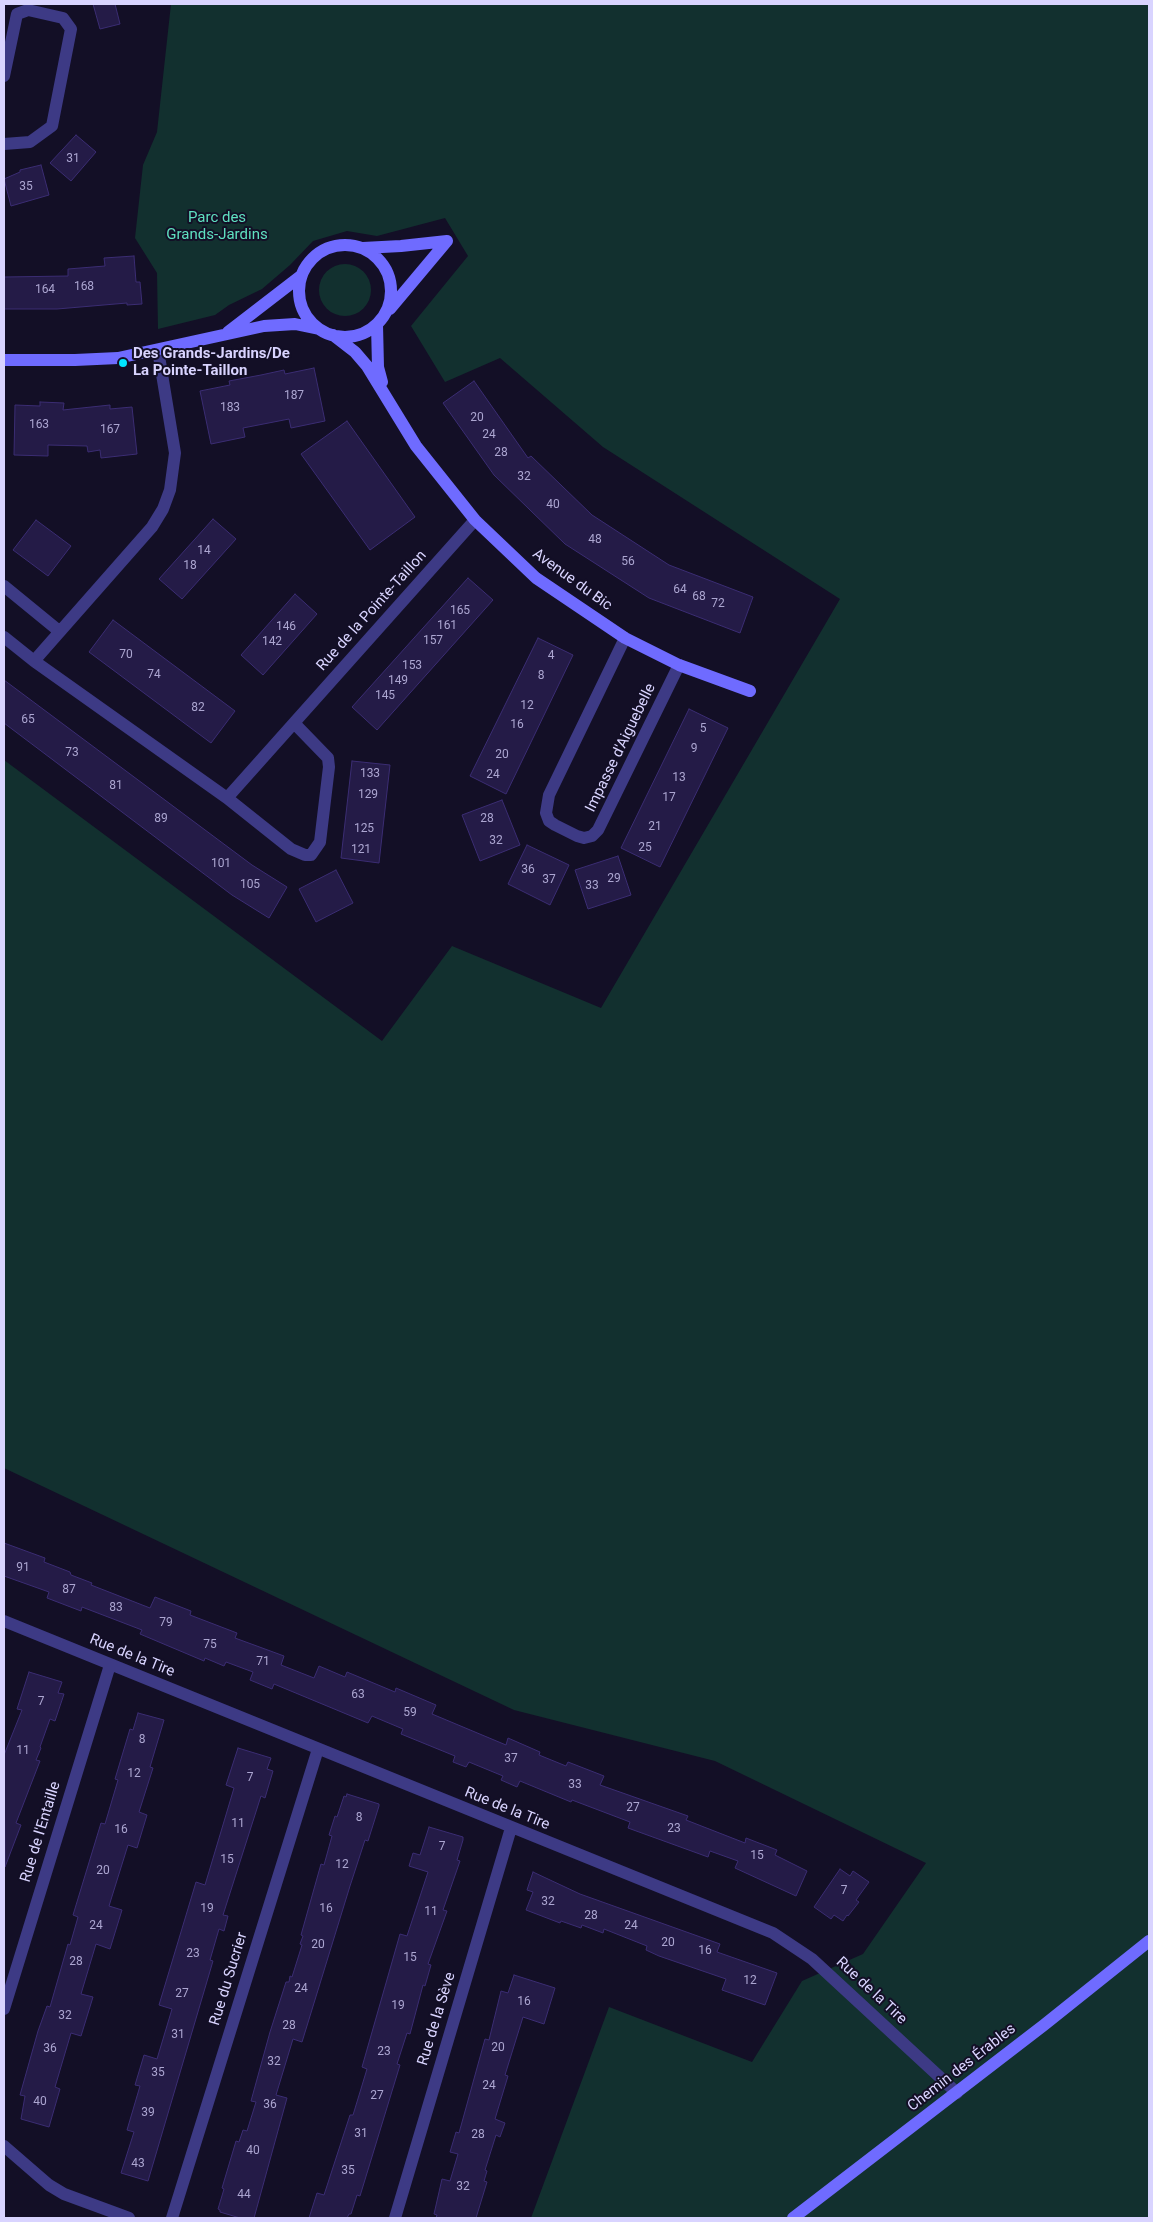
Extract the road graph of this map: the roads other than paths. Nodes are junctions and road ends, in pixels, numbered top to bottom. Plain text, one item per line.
1 (4, 76) edge
2 (4, 144) edge
3 (364, 248) junction
4 (302, 275) junction
5 (386, 313) junction
6 (377, 325) junction
7 (319, 329) junction
8 (224, 335) junction
9 (333, 335) junction
10 (158, 350) junction
11 (4, 360) edge
12 (384, 392) junction
13 (474, 520) junction
14 (4, 586) edge
15 (59, 631) junction
16 (4, 637) edge
17 (625, 638) junction
18 (34, 660) junction
19 (679, 664) junction
20 (750, 691) dead end
21 (294, 723) junction
22 (227, 798) junction
23 (4, 1621) edge
24 (110, 1665) junction
25 (318, 1748) junction
26 (511, 1828) junction
27 (1149, 1941) edge
28 (4, 2009) edge
29 (957, 2093) junction
30 (4, 2146) edge
31 (130, 2218) edge
32 (172, 2218) edge
33 (395, 2218) edge
34 (794, 2218) edge

1 - 2 street
3 - 4 street
3 - 5 street
3 - 5 street
4 - 7 street
4 - 8 street
5 - 6 street
6 - 9 street
6 - 12 street, Avenue du Bic
7 - 8 street
7 - 9 street
8 - 10 street
9 - 12 street, Avenue du Bic
10 - 11 street
10 - 15 street
12 - 13 street, Avenue du Bic
13 - 17 street, Avenue du Bic
13 - 21 street, Rue de la Pointe-Taillon
14 - 15 street
15 - 18 street
16 - 18 street
17 - 19 street, Avenue du Bic
17 - 19 street, Impasse d'Aiguebelle
18 - 22 street
19 - 20 street, Avenue du Bic
21 - 22 street, Rue de la Pointe-Taillon
21 - 22 street
23 - 24 street, Rue de la Tire
24 - 25 street, Rue de la Tire
24 - 28 street, Rue de l'Entaille
25 - 26 street, Rue de la Tire
25 - 32 street, Rue du Sucrier
26 - 29 street, Rue de la Tire
26 - 33 street, Rue de la Sève
27 - 29 street, Chemin des Érables
29 - 34 street, Chemin des Érables
30 - 31 street

